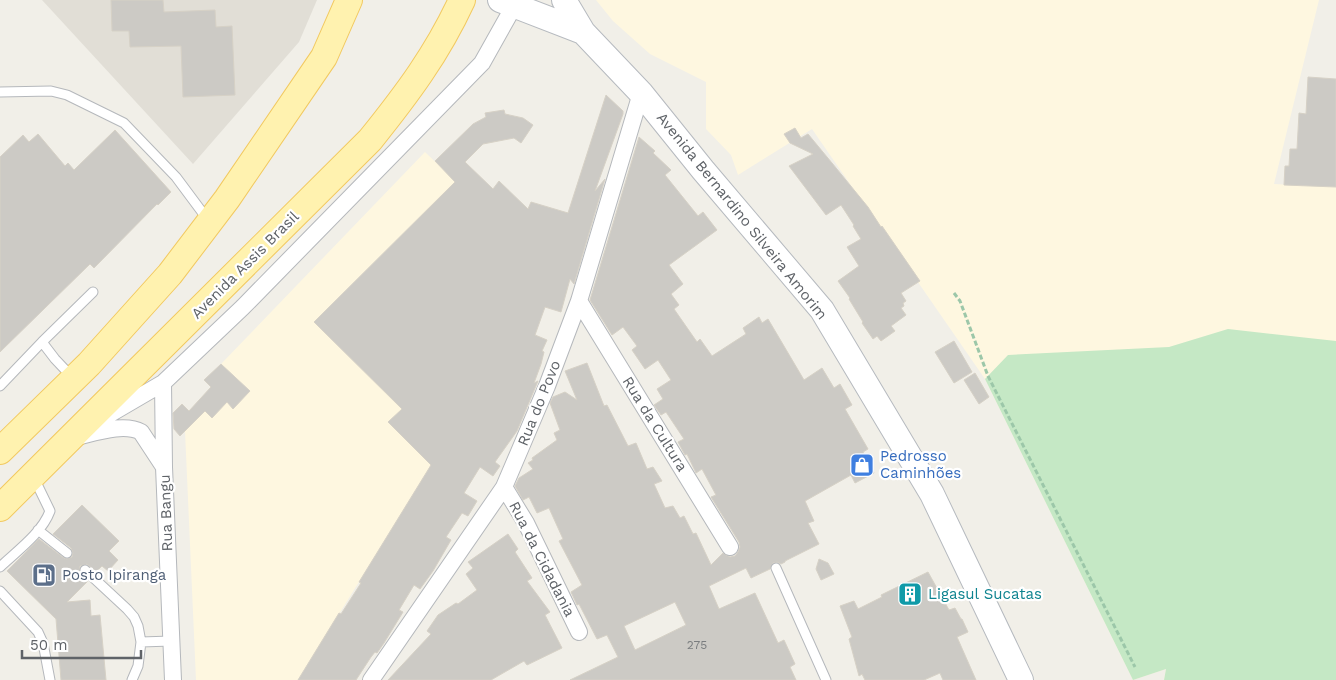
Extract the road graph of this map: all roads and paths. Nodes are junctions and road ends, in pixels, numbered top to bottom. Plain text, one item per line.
1 (349, 0) edge
2 (462, 0) edge
3 (564, 0) edge
4 (510, 2) edge
5 (583, 32) junction
6 (0, 92) edge
7 (640, 93) junction
8 (210, 222) junction
9 (93, 292) dead end
10 (954, 293) dead end
11 (579, 301) junction
12 (42, 342) junction
13 (74, 379) junction
14 (163, 382) junction
15 (0, 386) edge
16 (68, 439) junction
17 (0, 450) edge
18 (164, 467) junction
19 (33, 475) junction
20 (504, 487) junction
21 (0, 508) edge
22 (38, 530) junction
23 (730, 547) dead end
24 (67, 553) dead end
25 (0, 567) edge
26 (776, 568) dead end
27 (85, 570) dead end
28 (0, 591) edge
29 (579, 632) dead end
30 (171, 641) junction
31 (141, 642) junction
32 (1135, 667) dead end
33 (50, 680) edge
34 (132, 680) edge
35 (173, 680) edge
36 (371, 680) edge
37 (826, 680) edge
38 (1021, 680) edge

1 - 8 main road
2 - 16 main road, Avenida Assis Brasil
3 - 5 main road, Avenida Bernardino Silveira Amorim
4 - 5 main road, Avenida Bernardino Silveira Amorim
4 - 14 street
5 - 7 main road, Avenida Bernardino Silveira Amorim
6 - 8 lane
7 - 11 street, Rua do Povo
7 - 38 main road, Avenida Bernardino Silveira Amorim
8 - 13 main road
9 - 12 lane
10 - 32 path
11 - 20 street, Rua do Povo
11 - 23 street, Rua da Cultura
12 - 13 lane
12 - 15 lane
13 - 17 main road
14 - 16 street
14 - 18 street, Rua Bangu
16 - 18 street, Rua Bangu
16 - 19 main road, Avenida Assis Brasil
18 - 30 street, Rua Bangu
19 - 21 main road, Avenida Assis Brasil
19 - 22 lane
20 - 29 street, Rua da Cidadania
20 - 36 street, Rua do Povo
22 - 24 lane
22 - 25 lane
26 - 37 lane
27 - 31 lane
28 - 33 lane
30 - 31 lane
30 - 35 street, Rua Bangu
31 - 34 lane

